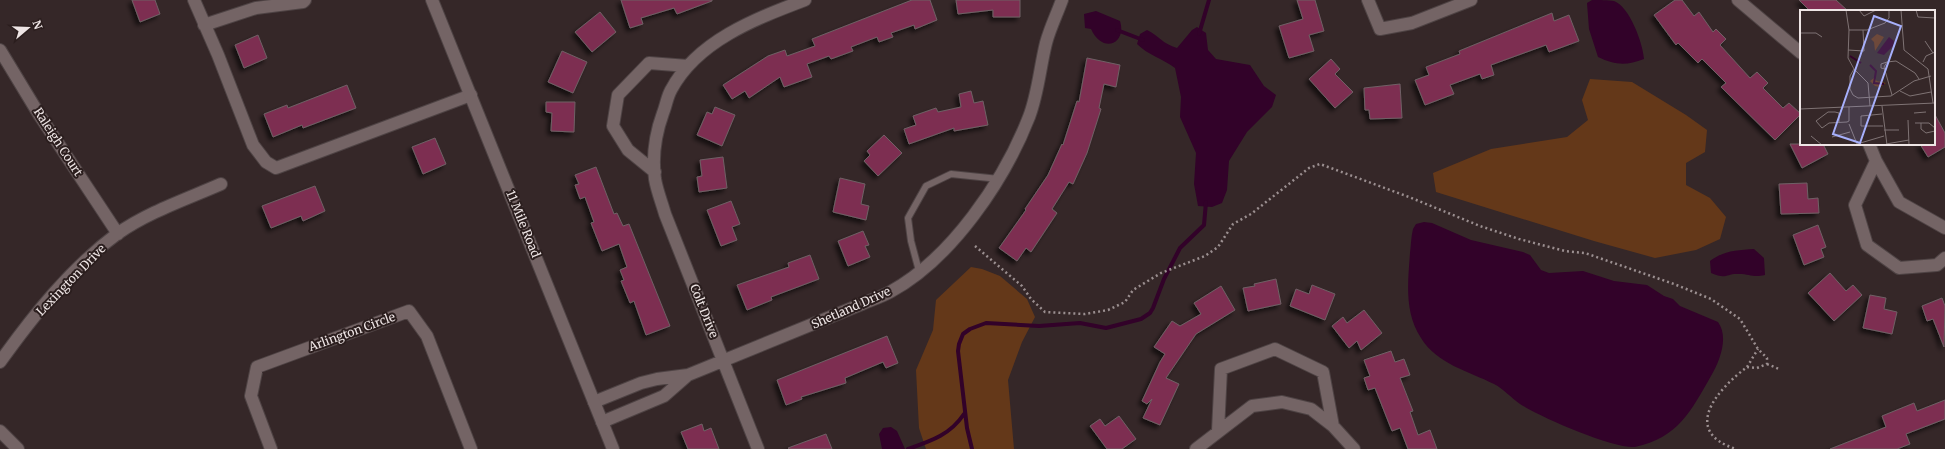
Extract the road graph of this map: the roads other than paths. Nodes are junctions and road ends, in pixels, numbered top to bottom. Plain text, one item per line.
1 (194, 0) edge
2 (305, 0) edge
3 (432, 0) edge
4 (805, 0) edge
5 (1062, 0) edge
6 (1368, 0) edge
7 (1471, 0) edge
8 (1738, 0) edge
9 (204, 25) junction
10 (0, 50) edge
11 (1800, 52) edge
12 (688, 66) junction
13 (471, 95) junction
14 (1869, 145) edge
15 (1876, 161) junction
16 (655, 172) junction
17 (999, 179) junction
18 (221, 184) dead end
19 (1945, 228) edge
20 (118, 234) junction
21 (1945, 258) edge
22 (919, 271) junction
23 (0, 362) edge
24 (724, 362) junction
25 (688, 375) junction
26 (594, 402) junction
27 (602, 422) junction
28 (1332, 426) junction
29 (1218, 430) junction
30 (0, 431) edge
31 (18, 449) edge
32 (271, 449) edge
33 (471, 449) edge
34 (613, 449) edge
35 (758, 449) edge
36 (1196, 449) edge
37 (1354, 449) edge

1 - 9 street
2 - 9 street
3 - 13 street, 11 Mile Road
4 - 12 street, Colt Drive
5 - 17 street, Shetland Drive
6 - 7 street
8 - 11 street
9 - 13 street
10 - 20 street, Raleigh Court
12 - 16 street, Colt Drive
12 - 16 street
13 - 26 street, 11 Mile Road
14 - 15 street
15 - 19 street
15 - 21 street
16 - 24 street, Colt Drive
17 - 22 street, Shetland Drive
17 - 22 lane
18 - 20 street, Lexington Drive
20 - 23 street, Lexington Drive
22 - 24 street, Shetland Drive
24 - 25 street, Shetland Drive
24 - 35 street, Colt Drive
25 - 26 street, Shetland Drive
25 - 27 street, Shetland Drive
26 - 27 street, 11 Mile Road
27 - 34 street, 11 Mile Road
28 - 29 street
28 - 29 street
28 - 37 street
29 - 36 street
30 - 31 street
32 - 33 street, Arlington Circle

